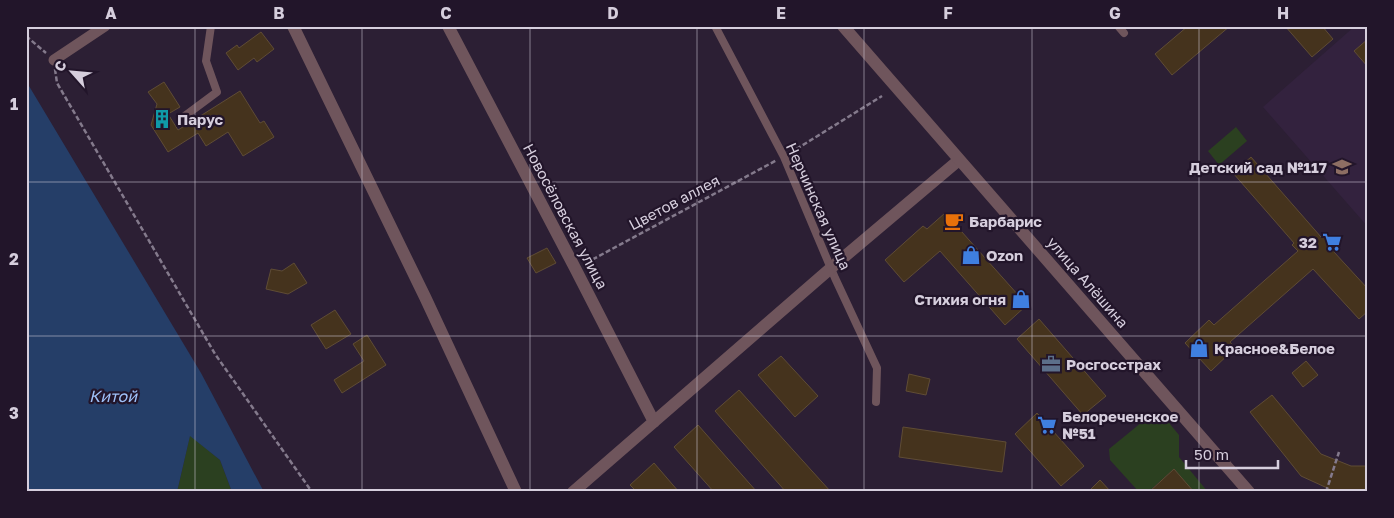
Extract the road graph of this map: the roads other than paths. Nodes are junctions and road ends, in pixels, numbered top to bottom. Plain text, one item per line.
1 (105, 26) edge
2 (211, 26) edge
3 (293, 26) edge
4 (448, 26) edge
5 (715, 26) edge
6 (843, 26) edge
7 (54, 60) road end
8 (182, 118) dead end
9 (959, 160) junction
10 (831, 268) junction
11 (876, 402) dead end
12 (654, 422) junction
13 (516, 492) edge
14 (573, 492) edge
15 (1249, 492) edge

1 - 7 street
2 - 8 lane
3 - 13 street
4 - 12 street, Новосёловская улица
5 - 10 lane, Нерчинская улица
6 - 9 street, улица Алёшина
9 - 10 street
9 - 15 street, улица Алёшина
10 - 11 lane, Нерчинская улица
10 - 12 street
12 - 14 street

